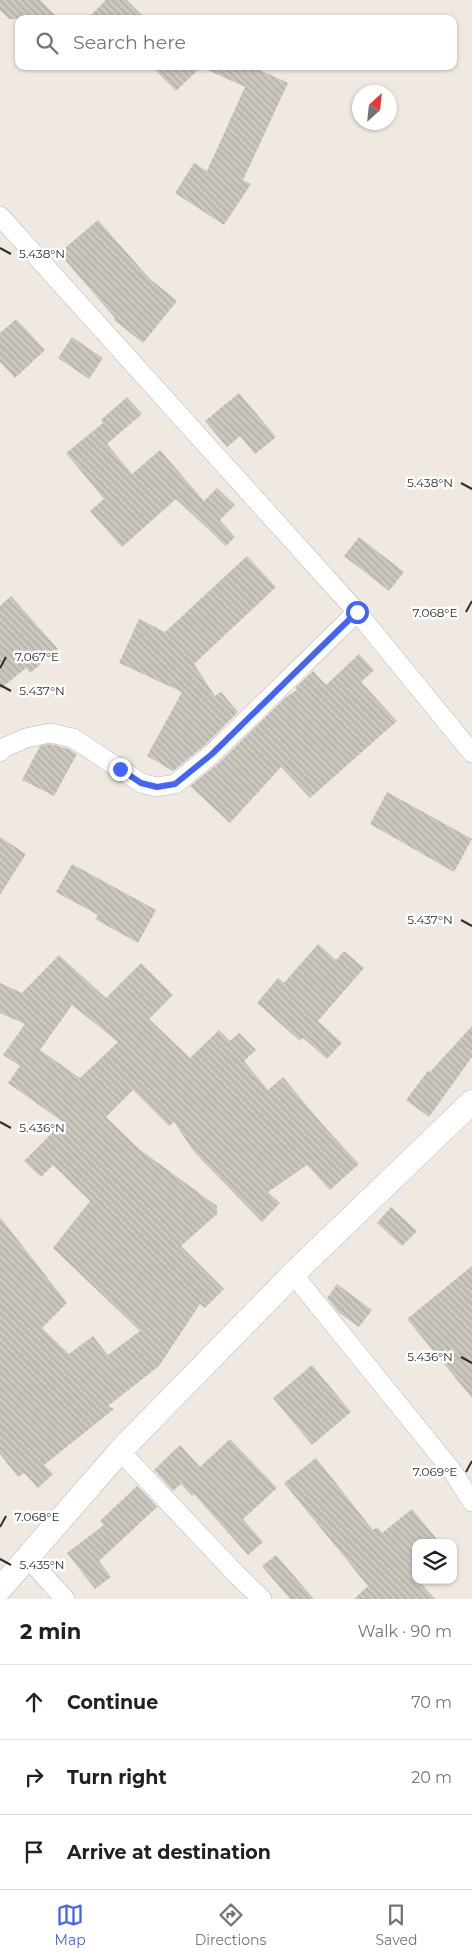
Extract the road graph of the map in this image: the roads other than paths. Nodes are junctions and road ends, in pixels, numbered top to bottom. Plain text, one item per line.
1 (0, 216) edge
2 (357, 612) junction
3 (0, 752) edge
4 (472, 753) edge
5 (472, 1102) edge
6 (293, 1274) junction
7 (120, 1451) junction
8 (472, 1502) edge
9 (28, 1558) junction
10 (0, 1589) edge
11 (65, 1599) edge
12 (262, 1599) edge

1 - 2 street
2 - 3 street
2 - 4 street
5 - 6 street
6 - 7 street
6 - 8 street
7 - 9 street
7 - 12 street
9 - 10 street
9 - 11 street

